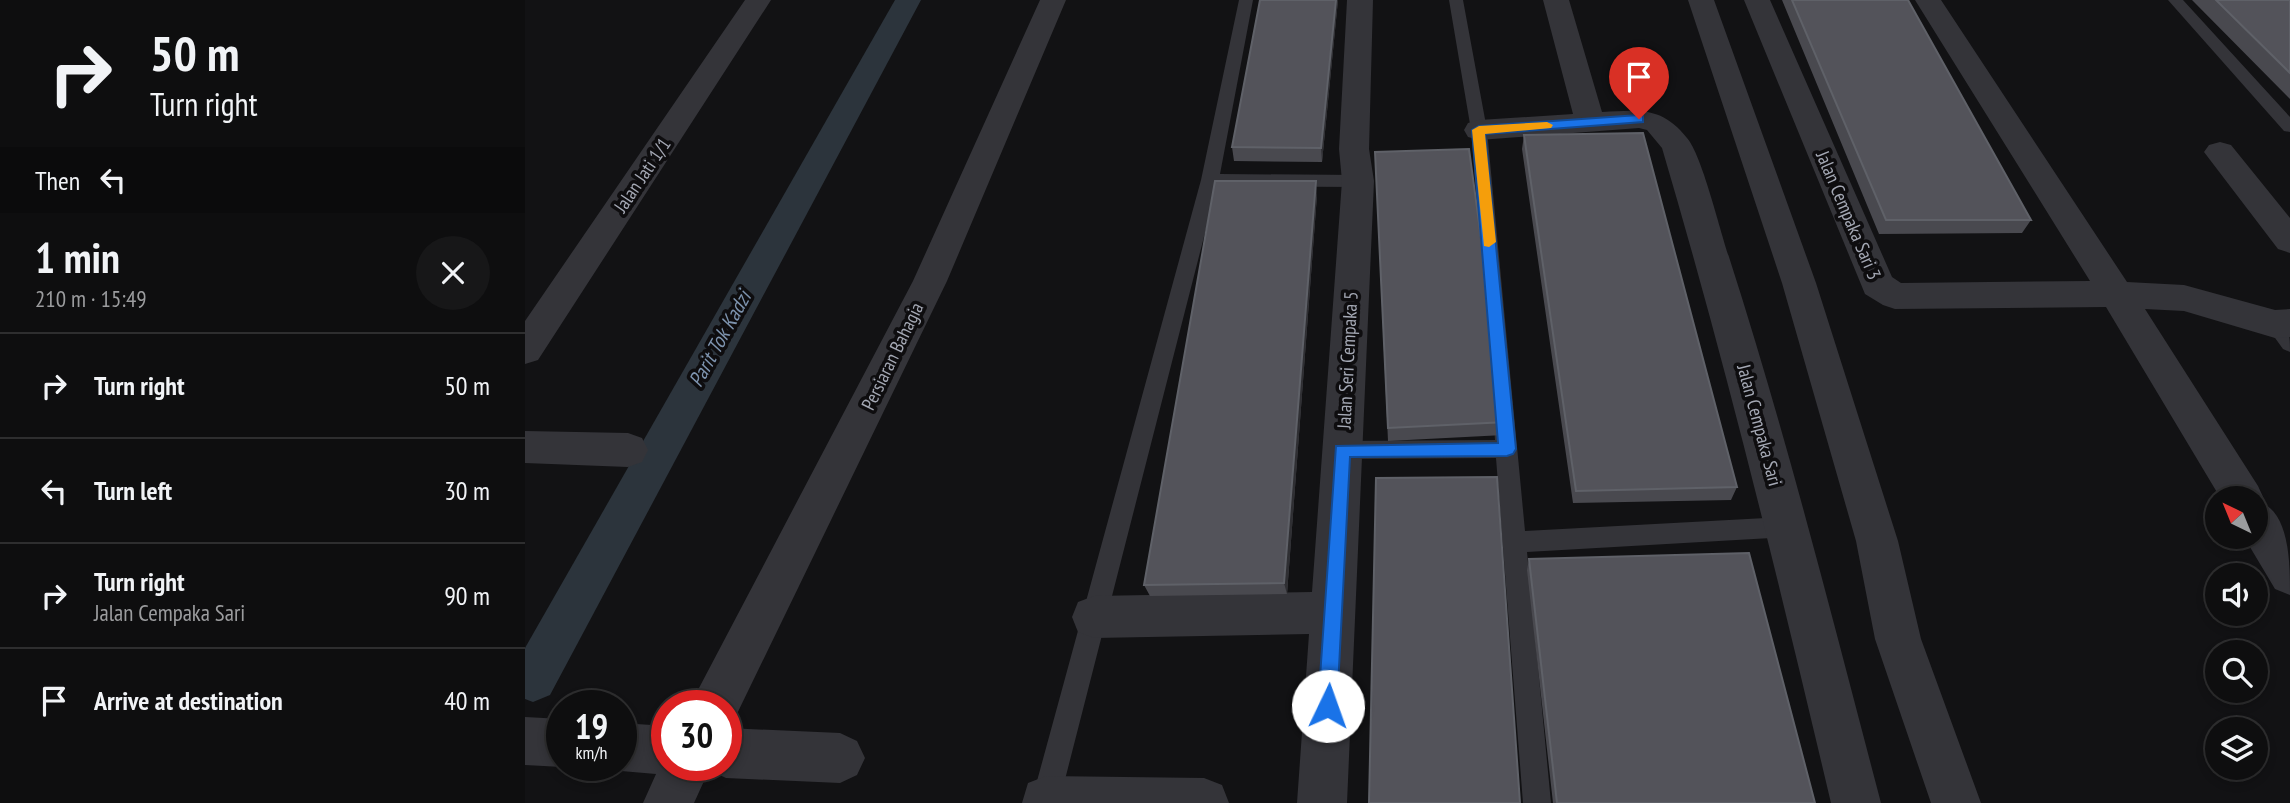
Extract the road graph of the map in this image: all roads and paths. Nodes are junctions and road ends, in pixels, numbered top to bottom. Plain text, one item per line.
1 (758, 0) edge
2 (1053, 0) edge
3 (1246, 0) edge
4 (1360, 0) edge
5 (1456, 0) edge
6 (1556, 0) edge
7 (1701, 0) edge
8 (1757, 0) edge
9 (1928, 0) edge
10 (2175, 0) edge
11 (1590, 122) junction
12 (2290, 127) edge
13 (1479, 130) junction
14 (2220, 152) dead end
15 (1210, 180) junction
16 (1358, 181) junction
17 (2290, 241) edge
18 (2115, 294) junction
19 (2285, 331) edge
20 (525, 350) edge
21 (525, 447) edge
22 (1507, 449) junction
23 (628, 450) dead end
24 (1342, 450) junction
25 (2235, 486) edge
26 (1787, 527) junction
27 (2268, 539) edge
28 (1515, 542) junction
29 (2290, 575) edge
30 (1333, 612) junction
31 (1094, 617) junction
32 (724, 690) edge
33 (525, 741) edge
34 (546, 742) edge
35 (742, 754) edge
36 (840, 758) dead end
37 (678, 781) edge
38 (1046, 802) edge
39 (668, 803) edge
40 (1204, 803) edge
41 (1322, 803) edge
42 (1537, 803) edge
43 (1856, 803) edge
44 (1956, 803) edge

1 - 20 street, Jalan Jati 1/1
2 - 32 street, Persiaran Bahagia
3 - 15 lane
4 - 16 street, Jalan Seri Cempaka 5
5 - 13 lane
6 - 11 street
7 - 44 street
8 - 18 street, Jalan Cempaka Sari 3
9 - 18 street
10 - 12 lane
11 - 13 street, Jalan Cempaka Sari
11 - 26 street, Jalan Cempaka Sari
13 - 22 lane
14 - 17 street
15 - 16 lane
15 - 31 lane
16 - 24 street, Jalan Seri Cempaka 5
18 - 19 street
18 - 25 street
21 - 23 street
22 - 24 lane
22 - 28 lane
24 - 30 street, Jalan Seri Cempaka 5
26 - 28 lane
26 - 43 street, Jalan Cempaka Sari
27 - 29 street
28 - 42 lane
30 - 31 street
30 - 41 street, Jalan Seri Cempaka 5
31 - 38 lane
33 - 34 street
35 - 36 street
37 - 39 street
38 - 40 street

